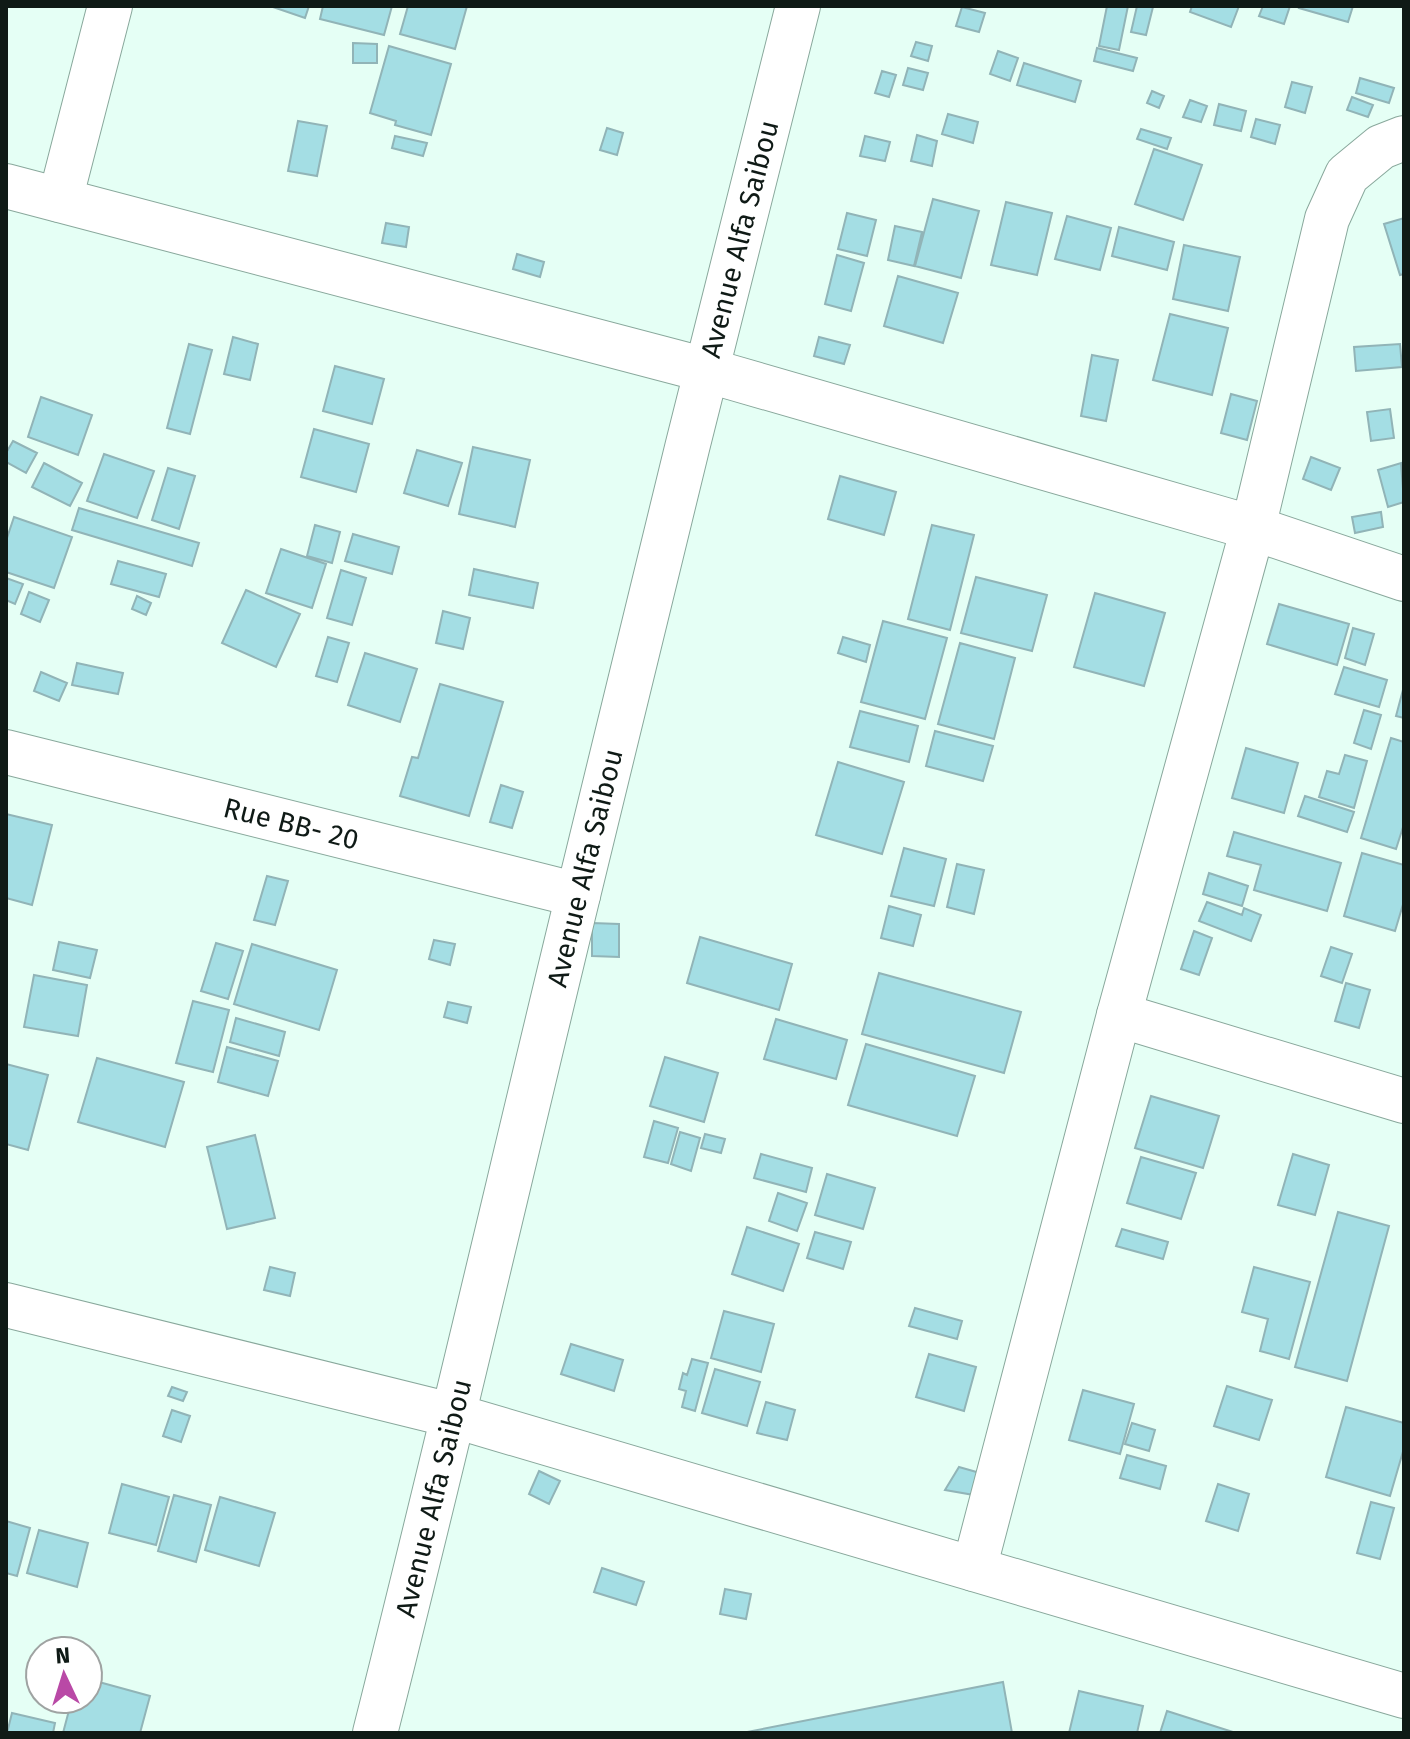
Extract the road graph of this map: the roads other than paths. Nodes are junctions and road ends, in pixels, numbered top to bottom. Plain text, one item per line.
1 (110, 6) edge
2 (798, 6) edge
3 (1404, 138) edge
4 (6, 186) edge
5 (60, 200) junction
6 (706, 370) junction
7 (1253, 528) junction
8 (1404, 579) edge
9 (6, 752) edge
10 (578, 895) junction
11 (1119, 1015) junction
12 (1404, 1101) edge
13 (6, 1305) edge
14 (455, 1416) junction
15 (974, 1569) junction
16 (1404, 1696) edge
17 (375, 1733) edge

1 - 5 street
2 - 6 street, Avenue Alfa Saibou
3 - 7 street
4 - 5 street
5 - 6 street
6 - 7 street
6 - 10 street, Avenue Alfa Saibou
7 - 8 street
7 - 11 street
9 - 10 street, Rue BB- 20
10 - 14 street, Avenue Alfa Saibou
11 - 12 street
11 - 15 street
13 - 14 street
14 - 15 street
14 - 17 street, Avenue Alfa Saibou
15 - 16 street

